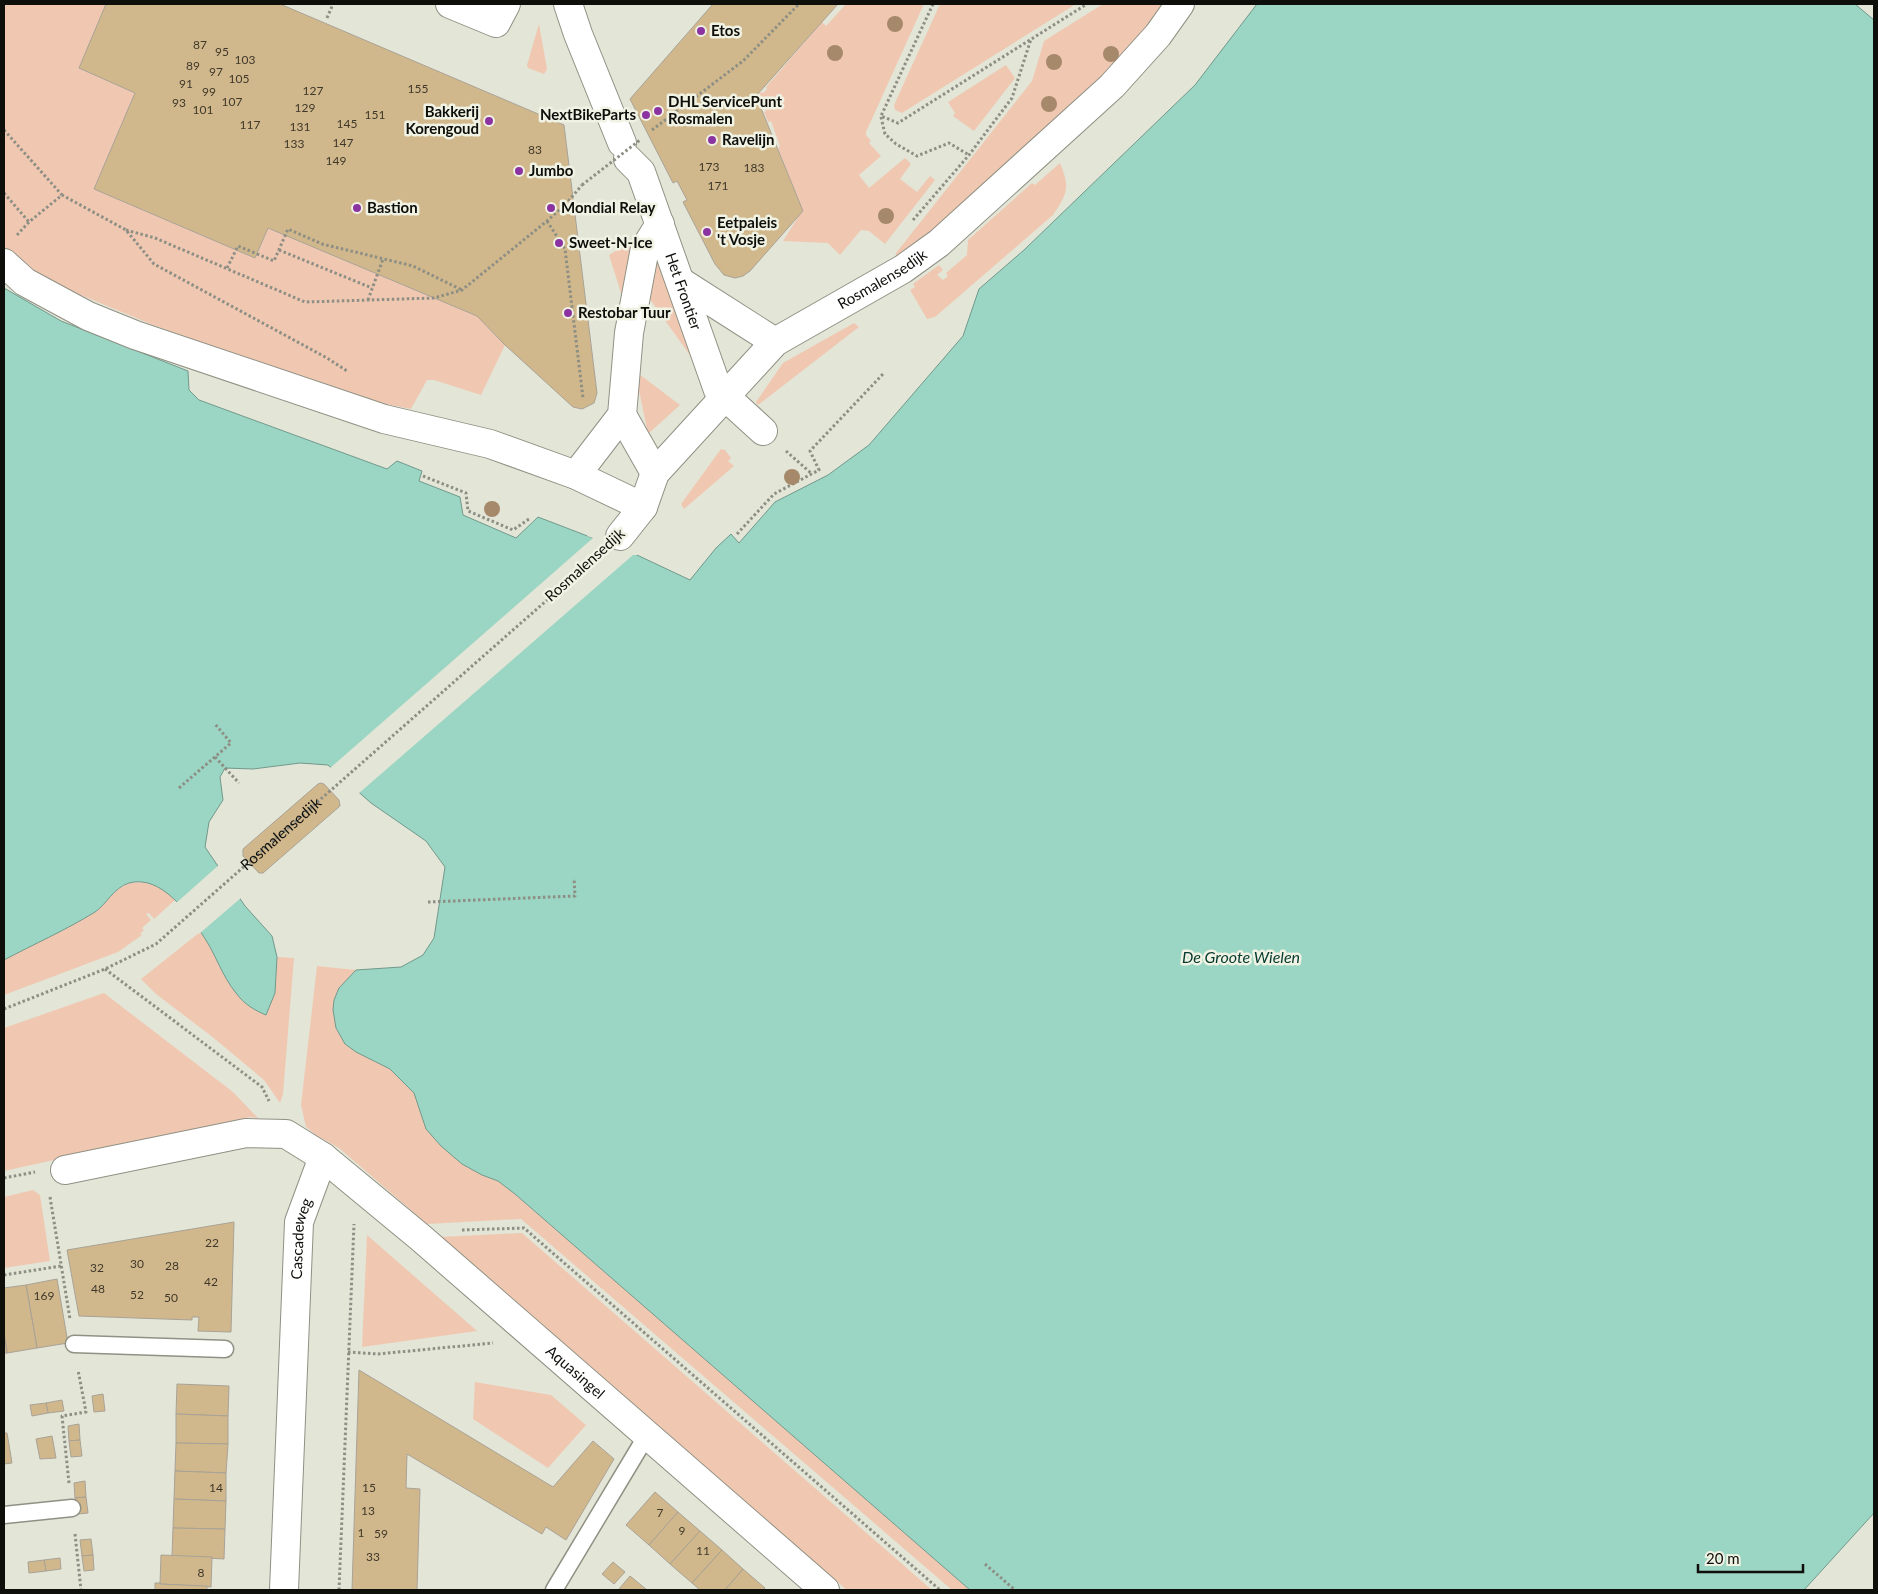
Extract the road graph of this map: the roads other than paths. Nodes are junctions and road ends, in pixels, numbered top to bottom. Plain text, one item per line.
1 (450, 4) edge
2 (506, 4) edge
3 (568, 4) edge
4 (1180, 4) edge
5 (660, 224) junction
6 (4, 263) edge
7 (681, 282) junction
8 (775, 342) junction
9 (725, 397) junction
10 (622, 415) junction
11 (764, 430) dead end
12 (654, 474) junction
13 (576, 475) junction
14 (644, 507) junction
15 (620, 536) road end
16 (323, 1157) junction
17 (57, 1180) road end
18 (74, 1344) road end
19 (225, 1349) dead end
20 (647, 1435) junction
21 (72, 1508) road end
22 (4, 1516) edge
23 (284, 1590) edge
24 (554, 1590) edge
25 (825, 1590) edge

1 - 2 street
3 - 5 street, Het Frontier
4 - 8 street, Rosmalensedijk
5 - 7 street, Het Frontier
5 - 10 street
6 - 13 street
7 - 8 street
7 - 9 street, Het Frontier
8 - 9 street, Rosmalensedijk
9 - 11 street
9 - 12 street, Rosmalensedijk
10 - 12 street
10 - 13 street
12 - 14 street, Rosmalensedijk
13 - 14 street
14 - 15 street, Rosmalensedijk
16 - 17 street
16 - 20 street, Aquasingel
16 - 23 street, Cascadeweg
18 - 19 lane
20 - 24 lane
20 - 25 street, Aquasingel
21 - 22 lane

